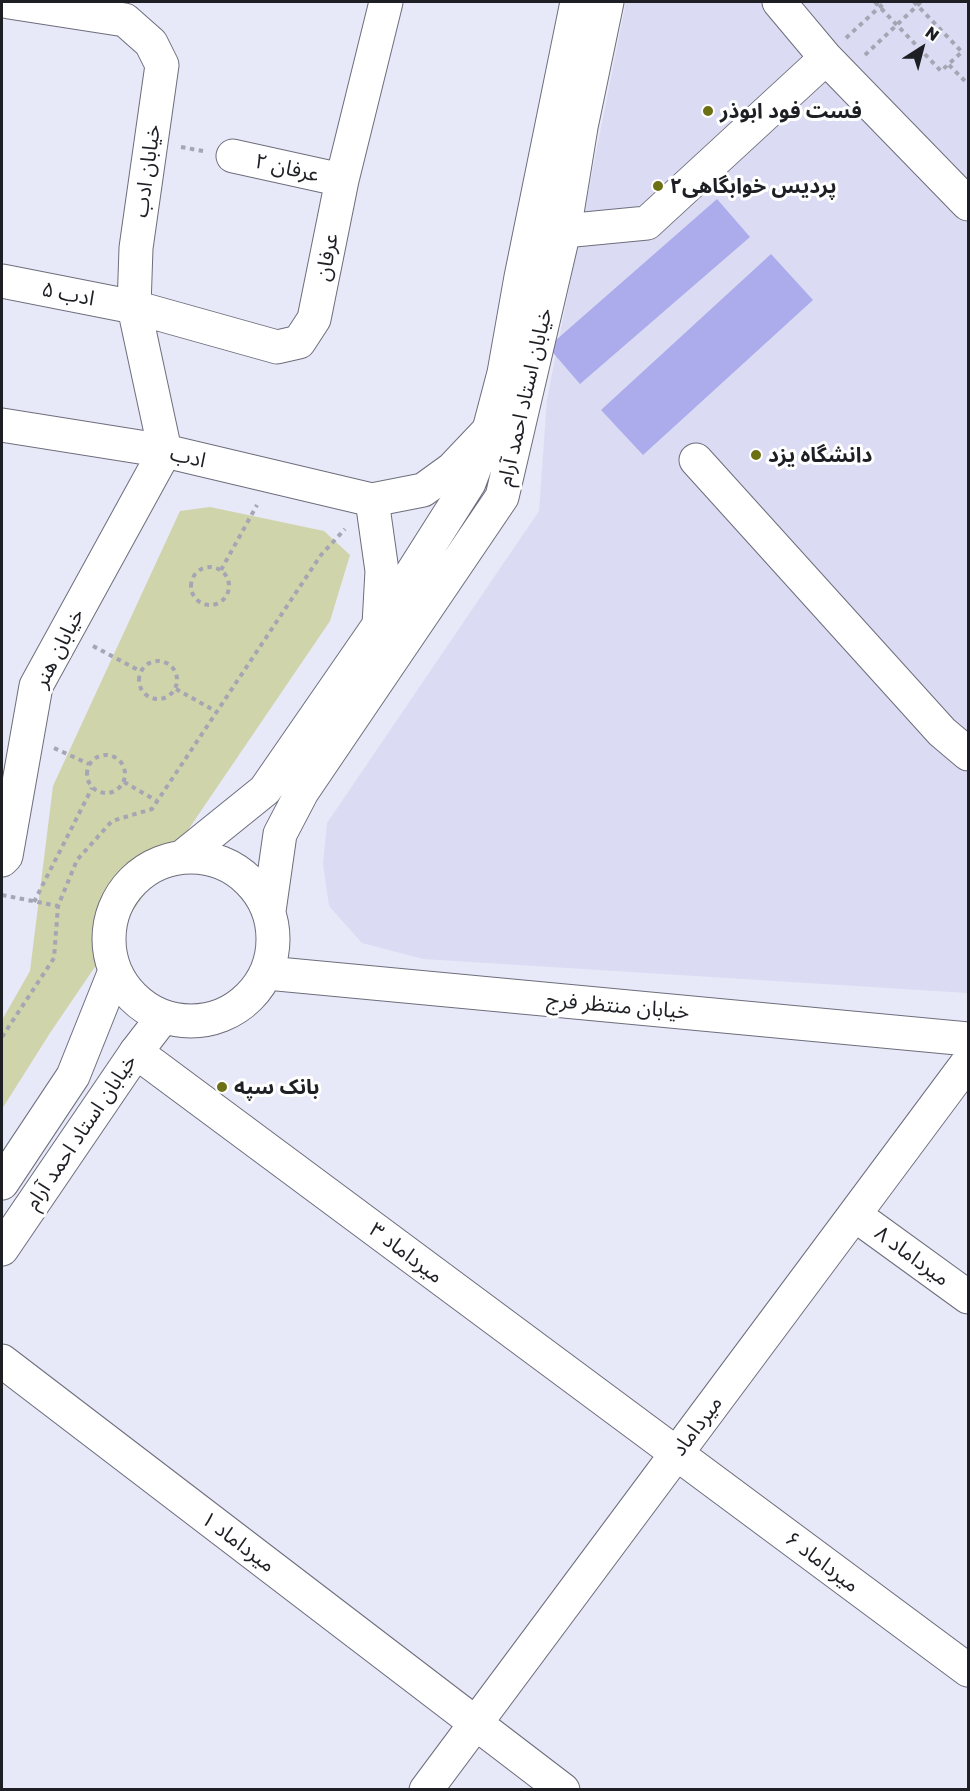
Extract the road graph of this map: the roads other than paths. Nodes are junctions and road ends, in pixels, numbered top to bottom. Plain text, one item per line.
1 (9, 2) edge
2 (386, 2) edge
3 (577, 2) edge
4 (607, 2) edge
5 (779, 2) edge
6 (834, 67) junction
7 (233, 156) road end
8 (342, 180) junction
9 (969, 204) edge
10 (564, 231) junction
11 (2, 281) edge
12 (134, 307) junction
13 (2, 424) edge
14 (489, 430) junction
15 (165, 451) junction
16 (696, 460) dead end
17 (372, 500) junction
18 (379, 624) junction
19 (969, 754) edge
20 (182, 857) junction
21 (2, 860) edge
22 (269, 911) junction
23 (114, 971) junction
24 (267, 974) junction
25 (163, 1017) junction
26 (969, 1039) edge
27 (136, 1052) junction
28 (969, 1062) edge
29 (2, 1183) edge
30 (855, 1215) junction
31 (2, 1249) edge
32 (969, 1297) edge
33 (2, 1361) edge
34 (676, 1454) junction
35 (969, 1670) edge
36 (475, 1723) junction
37 (426, 1790) edge
38 (563, 1790) edge

1 - 12 street, خیابان ادب
2 - 8 street, عرفان
3 - 14 street, خیابان استاد احمد آرام
4 - 10 street, خیابان استاد احمد آرام
5 - 6 street
6 - 9 street
6 - 10 street
7 - 8 street, عرفان ۲
8 - 12 street, عرفان
10 - 22 street, خیابان استاد احمد آرام
11 - 12 street, ادب ۵
12 - 15 street, خیابان ادب
13 - 15 street, ادب
14 - 17 street
14 - 18 street, خیابان استاد احمد آرام
15 - 17 street, ادب
15 - 21 street, خیابان هنر
16 - 19 street
17 - 18 street
18 - 20 street, خیابان استاد احمد آرام
20 - 22 street
20 - 23 street
22 - 24 street
23 - 25 street
23 - 29 street, خیابان استاد احمد آرام
24 - 25 street
24 - 26 street, خیابان منتظر فرج
25 - 27 street, خیابان استاد احمد آرام
27 - 31 street, خیابان استاد احمد آرام
27 - 34 street, میرداماد ۳
28 - 30 street, میرداماد
30 - 32 street, میرداماد ۸
30 - 34 street, میرداماد
33 - 36 street, میرداماد ۱
34 - 35 street, میرداماد ۶
34 - 36 street, میرداماد
36 - 37 street, میرداماد
36 - 38 street, میرداماد ۱

